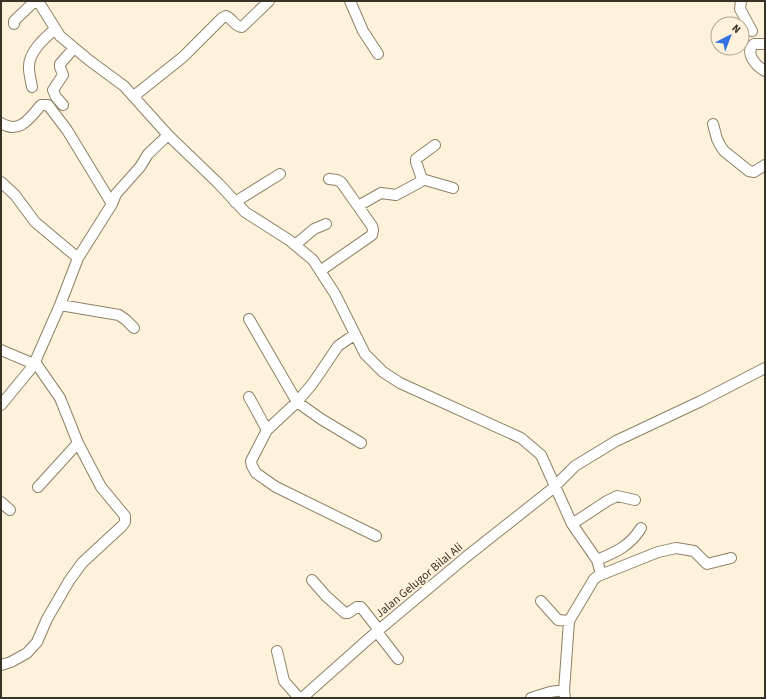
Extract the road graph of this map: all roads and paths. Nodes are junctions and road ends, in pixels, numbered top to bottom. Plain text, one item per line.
1 (36, 1) edge
2 (268, 1) edge
3 (350, 1) edge
4 (741, 1) edge
5 (14, 24) dead end
6 (55, 29) junction
7 (752, 31) dead end
8 (765, 44) edge
9 (74, 48) junction
10 (378, 54) dead end
11 (765, 71) edge
12 (32, 87) dead end
13 (134, 96) junction
14 (63, 105) dead end
15 (1, 123) edge
16 (713, 124) dead end
17 (168, 135) junction
18 (436, 144) dead end
19 (765, 165) edge
20 (280, 174) dead end
21 (329, 179) dead end
22 (422, 179) junction
23 (1, 182) edge
24 (453, 188) dead end
25 (235, 202) junction
26 (112, 204) junction
27 (358, 206) junction
28 (326, 224) dead end
29 (295, 245) junction
30 (78, 258) junction
31 (320, 271) junction
32 (60, 305) junction
33 (249, 319) dead end
34 (134, 328) dead end
35 (354, 334) junction
36 (1, 350) edge
37 (34, 363) junction
38 (765, 368) edge
39 (249, 397) dead end
40 (297, 402) junction
41 (1, 405) edge
42 (267, 430) junction
43 (78, 443) junction
44 (362, 444) dead end
45 (554, 484) junction
46 (38, 487) dead end
47 (635, 500) dead end
48 (1, 502) edge
49 (10, 510) dead end
50 (572, 524) junction
51 (640, 528) dead end
52 (376, 536) dead end
53 (731, 558) dead end
54 (597, 560) junction
55 (600, 574) junction
56 (312, 580) dead end
57 (541, 601) dead end
58 (569, 621) junction
59 (378, 631) junction
60 (277, 651) dead end
61 (398, 660) dead end
62 (1, 665) edge
63 (565, 694) edge
64 (300, 698) edge
65 (531, 698) edge

1 - 5 street
1 - 6 street
2 - 13 street
3 - 10 street
4 - 7 street
6 - 9 street
6 - 12 street
8 - 11 street
9 - 13 street
9 - 14 street
13 - 17 street
15 - 26 street
16 - 19 street
17 - 25 street
17 - 26 street
18 - 22 street
20 - 25 street
21 - 27 street
22 - 24 street
22 - 27 street
23 - 30 street
25 - 29 street
26 - 30 street
27 - 31 street
28 - 29 street
29 - 31 street
30 - 32 street
31 - 35 street
32 - 34 street
32 - 37 street
33 - 40 street
35 - 40 street
35 - 45 street
36 - 37 street
37 - 41 street
37 - 43 street
38 - 45 street, Jalan Gelugor Bilal Ali
39 - 42 street
40 - 42 street
40 - 44 street
42 - 52 street
43 - 46 street
43 - 62 street
45 - 50 street
45 - 59 street, Jalan Gelugor Bilal Ali
47 - 50 street
48 - 49 street
50 - 54 street
51 - 54 street
53 - 55 street
54 - 55 street
55 - 58 street
56 - 59 street
57 - 58 street
58 - 63 street
59 - 61 street
59 - 64 street, Jalan Gelugor Bilal Ali
60 - 64 street
63 - 65 street

